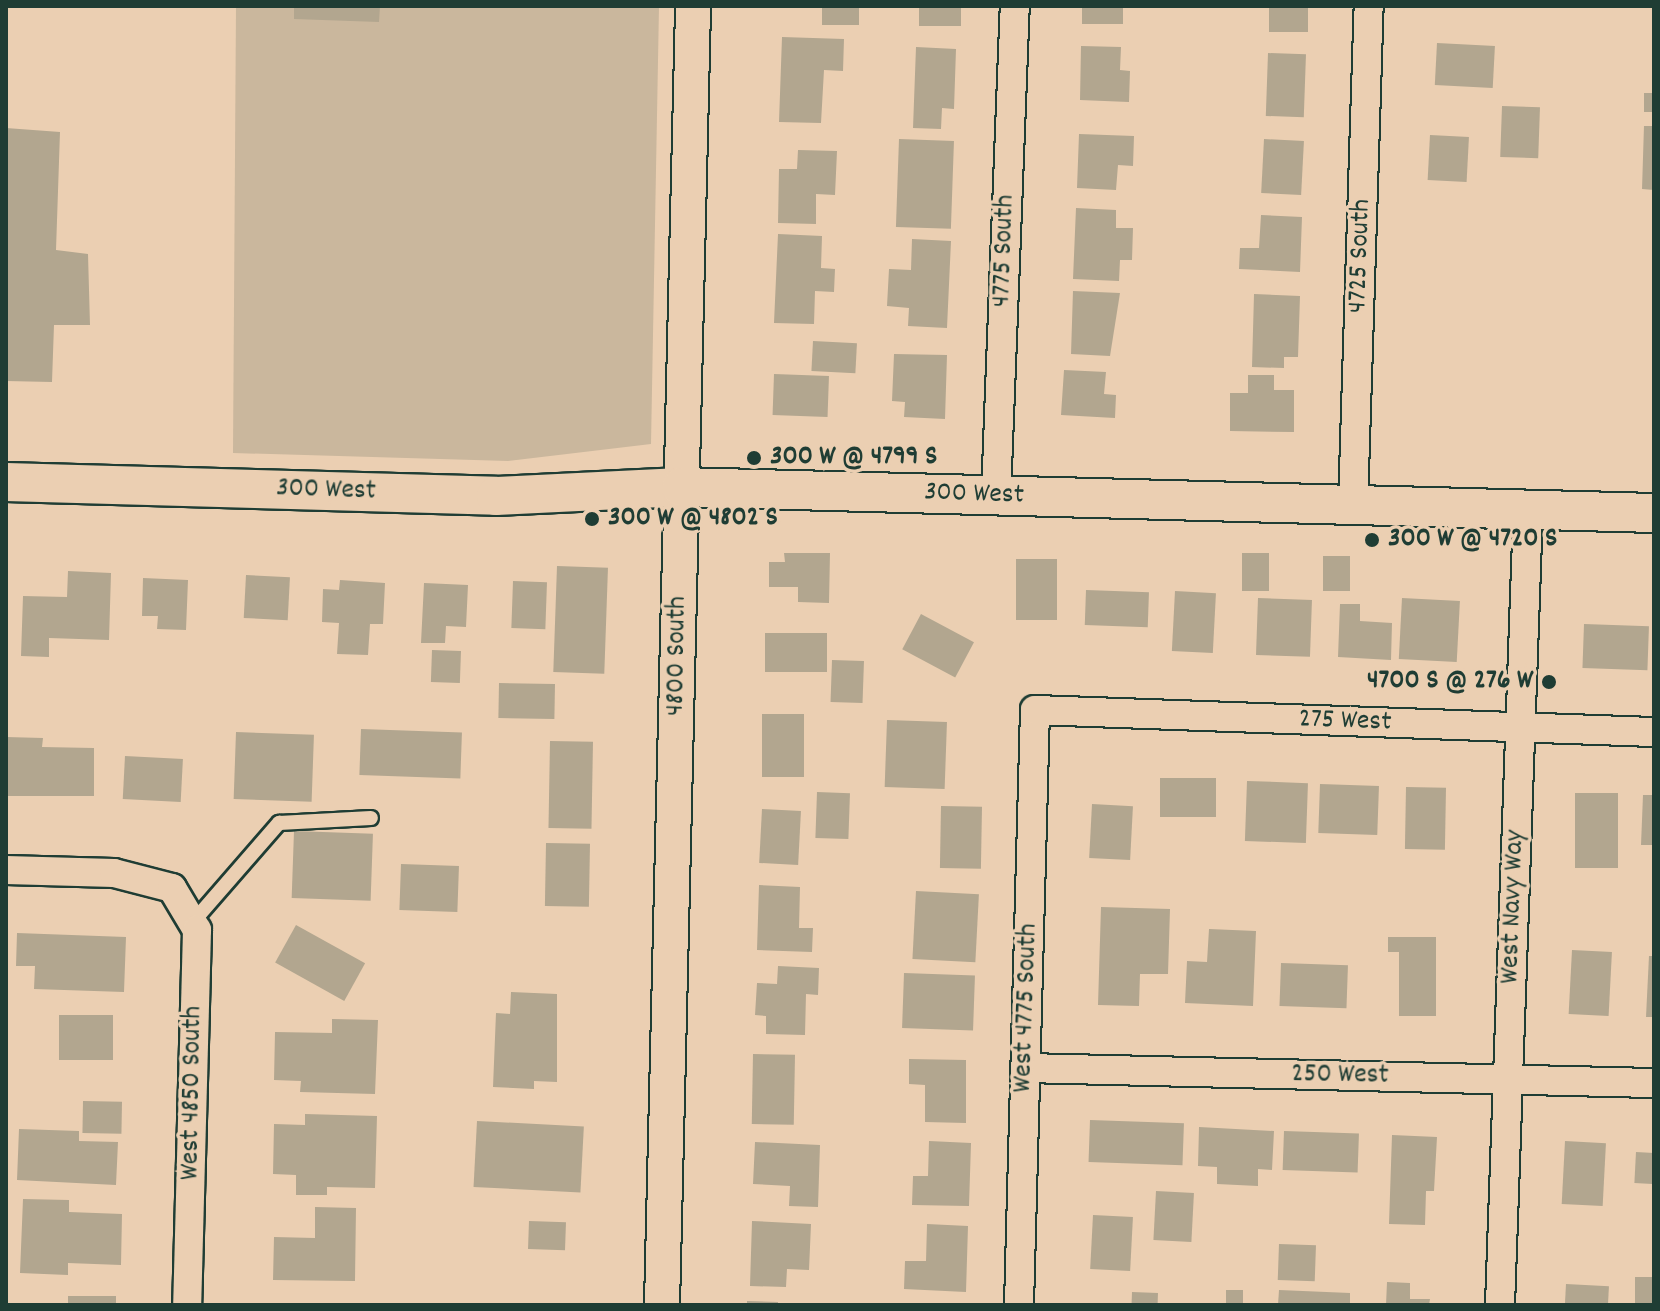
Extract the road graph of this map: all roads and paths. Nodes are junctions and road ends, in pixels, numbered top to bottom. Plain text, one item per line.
1 (693, 6) edge
2 (1015, 6) edge
3 (1369, 6) edge
4 (6, 482) edge
5 (681, 487) junction
6 (996, 495) junction
7 (1353, 505) junction
8 (1528, 510) junction
9 (1654, 513) edge
10 (1035, 710) joint
11 (1521, 728) junction
12 (1654, 732) edge
13 (371, 818) dead end
14 (6, 870) edge
15 (192, 923) junction
16 (1025, 1068) junction
17 (1508, 1080) junction
18 (1654, 1083) edge
19 (187, 1305) edge
20 (662, 1305) edge
21 (1019, 1305) edge
22 (1500, 1305) edge

1 - 5 street, 4800 South
2 - 6 street, 4775 South
3 - 7 street, 4725 South
4 - 5 main road, 300 West
5 - 6 main road, 300 West
5 - 20 street, 4800 South
6 - 7 main road, 300 West
7 - 8 main road, 300 West
8 - 9 main road, 300 West
8 - 11 street, West Navy Way
10 - 11 street, 275 West
10 - 16 street, West 4775 South
11 - 12 street, 275 West
11 - 17 street, West Navy Way
13 - 15 lane
14 - 15 street, West 4850 South
15 - 19 street, West 4850 South
16 - 17 street, 250 West
16 - 21 street, West 4775 South
17 - 18 street, 250 West
17 - 22 street, West Navy Way

